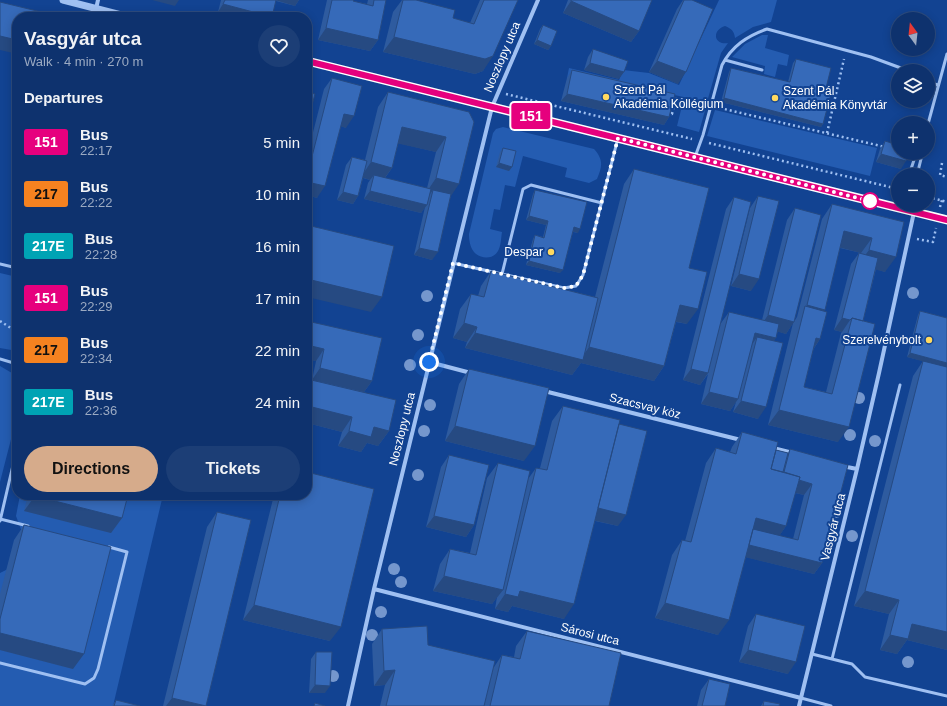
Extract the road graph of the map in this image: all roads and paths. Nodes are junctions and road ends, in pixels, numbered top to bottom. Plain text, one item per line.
1 (63, 0) edge
2 (98, 0) edge
3 (538, 0) edge
4 (96, 9) junction
5 (108, 12) edge
6 (846, 51) junction
7 (947, 54) edge
8 (725, 60) junction
9 (312, 62) edge
10 (891, 65) edge
11 (762, 70) dead end
12 (935, 84) edge
13 (938, 85) junction
14 (669, 96) edge
15 (676, 98) junction
16 (711, 106) junction
17 (492, 107) junction
18 (750, 109) edge
19 (666, 113) edge
20 (748, 115) junction
21 (930, 116) edge
22 (827, 133) junction
23 (618, 138) junction
24 (891, 148) edge
25 (695, 157) junction
26 (942, 163) dead end
27 (947, 177) edge
28 (935, 198) edge
29 (942, 200) junction
30 (947, 202) edge
31 (602, 203) junction
32 (891, 204) edge
33 (914, 212) joint
34 (938, 218) junction
35 (947, 220) edge
36 (908, 236) junction
37 (453, 263) junction
38 (0, 264) edge
39 (12, 267) edge
40 (502, 274) junction
41 (0, 321) edge
42 (12, 329) edge
43 (0, 359) edge
44 (429, 362) junction
45 (12, 363) edge
46 (475, 374) edge
47 (900, 385) dead end
48 (536, 389) edge
49 (742, 441) edge
50 (765, 446) edge
51 (796, 454) edge
52 (834, 464) edge
53 (12, 469) edge
54 (857, 470) junction
55 (0, 520) edge
56 (30, 527) edge
57 (104, 546) edge
58 (374, 589) junction
59 (812, 654) junction
60 (832, 659) junction
61 (0, 663) edge
62 (947, 696) edge
63 (801, 698) junction
64 (348, 706) edge
65 (799, 706) edge
66 (831, 706) edge

1 - 4 street
2 - 4 street
3 - 17 street, Noszlopy utca
4 - 5 street
6 - 8 lane
6 - 10 lane
6 - 22 path
7 - 13 lane
8 - 11 lane
8 - 16 lane
9 - 17 street
12 - 13 lane
13 - 21 lane
14 - 15 path
15 - 16 path
15 - 19 path
16 - 20 path
16 - 25 lane
17 - 23 street
17 - 37 street, Noszlopy utca
18 - 20 path
20 - 22 path
22 - 24 path
23 - 25 street
23 - 31 lane
25 - 32 street
26 - 27 path
28 - 29 path
29 - 30 path
29 - 34 path
31 - 40 lane
31 - 40 lane
33 - 34 street
33 - 36 street, Vasgyár utca
34 - 35 street
34 - 36 path
36 - 54 street, Vasgyár utca
37 - 40 lane
37 - 44 street, Noszlopy utca
38 - 39 lane
41 - 42 path
43 - 45 lane
44 - 46 street
44 - 58 street, Noszlopy utca
47 - 60 lane
48 - 49 street, Szacsvay köz
50 - 51 street
52 - 54 street
53 - 55 lane
54 - 59 street, Vasgyár utca
55 - 56 lane
57 - 61 lane
58 - 63 street, Sárosi utca
58 - 64 street, Noszlopy utca
59 - 60 lane
59 - 63 street, Vasgyár utca
60 - 62 lane
63 - 65 street, Vasgyár utca
63 - 66 lane

